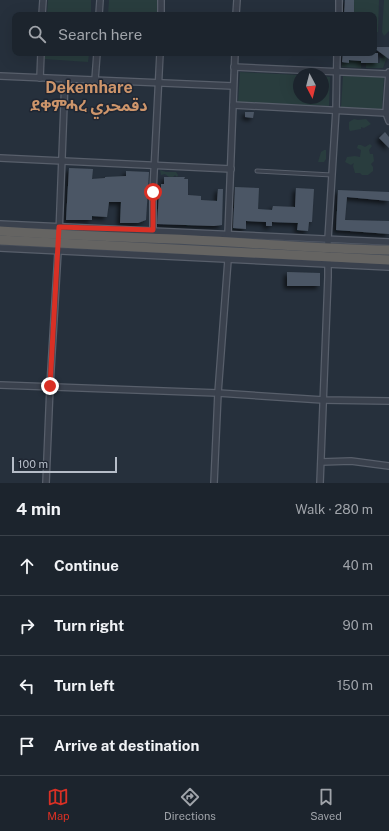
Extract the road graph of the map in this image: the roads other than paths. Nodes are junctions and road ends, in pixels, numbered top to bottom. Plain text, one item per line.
1 (43, 0) edge
2 (100, 0) edge
3 (161, 0) edge
4 (237, 0) edge
5 (339, 0) edge
6 (42, 12) edge
7 (99, 12) edge
8 (161, 12) edge
9 (236, 12) edge
10 (338, 12) edge
11 (41, 56) edge
12 (97, 56) edge
13 (160, 56) edge
14 (235, 56) edge
15 (337, 56) edge
16 (234, 68) junction
17 (337, 71) junction
18 (389, 72) edge
19 (0, 76) edge
20 (40, 78) junction
21 (65, 79) junction
22 (95, 80) junction
23 (158, 83) junction
24 (233, 86) junction
25 (233, 105) junction
26 (336, 110) junction
27 (386, 113) junction
28 (389, 121) edge
29 (0, 158) edge
30 (61, 161) junction
31 (154, 166) junction
32 (231, 169) junction
33 (257, 171) dead end
34 (332, 175) junction
35 (0, 224) edge
36 (0, 230) edge
37 (153, 230) junction
38 (228, 234) junction
39 (174, 235) junction
40 (59, 239) junction
41 (0, 240) edge
42 (389, 242) edge
43 (0, 248) edge
44 (389, 250) edge
45 (176, 253) junction
46 (328, 253) junction
47 (228, 260) junction
48 (389, 260) edge
49 (389, 267) edge
50 (0, 385) edge
51 (50, 386) junction
52 (218, 393) junction
53 (323, 400) junction
54 (389, 401) edge
55 (320, 462) junction
56 (389, 466) edge
57 (46, 483) edge
58 (214, 483) edge
59 (320, 483) edge

1 - 6 street
2 - 7 street
3 - 8 street
4 - 9 street
5 - 10 street
11 - 20 street
12 - 22 street
13 - 23 street
14 - 16 street
15 - 17 street
16 - 17 street
16 - 24 street
17 - 18 street
17 - 26 street
18 - 27 street
19 - 20 street
20 - 21 street
21 - 22 street
21 - 30 street
22 - 23 street
23 - 24 street
23 - 31 street
24 - 25 street
25 - 26 street
25 - 32 street
26 - 27 street
26 - 34 street
27 - 28 street
29 - 30 street
30 - 31 street
30 - 40 street
31 - 32 street
31 - 37 street
32 - 38 street
33 - 34 lane
34 - 46 street
35 - 40 street
36 - 40 highway
37 - 39 street
37 - 40 street
38 - 39 street
38 - 46 street
39 - 40 highway
39 - 46 highway
40 - 41 highway
40 - 43 street
40 - 45 highway
40 - 51 street
42 - 46 street
44 - 46 highway
45 - 46 highway
45 - 47 street
46 - 47 street
46 - 48 highway
46 - 49 street
46 - 53 street
47 - 52 street
50 - 51 street
51 - 52 street
51 - 57 street
52 - 53 street
52 - 58 street
53 - 54 street
53 - 55 street
55 - 56 street
55 - 59 street

